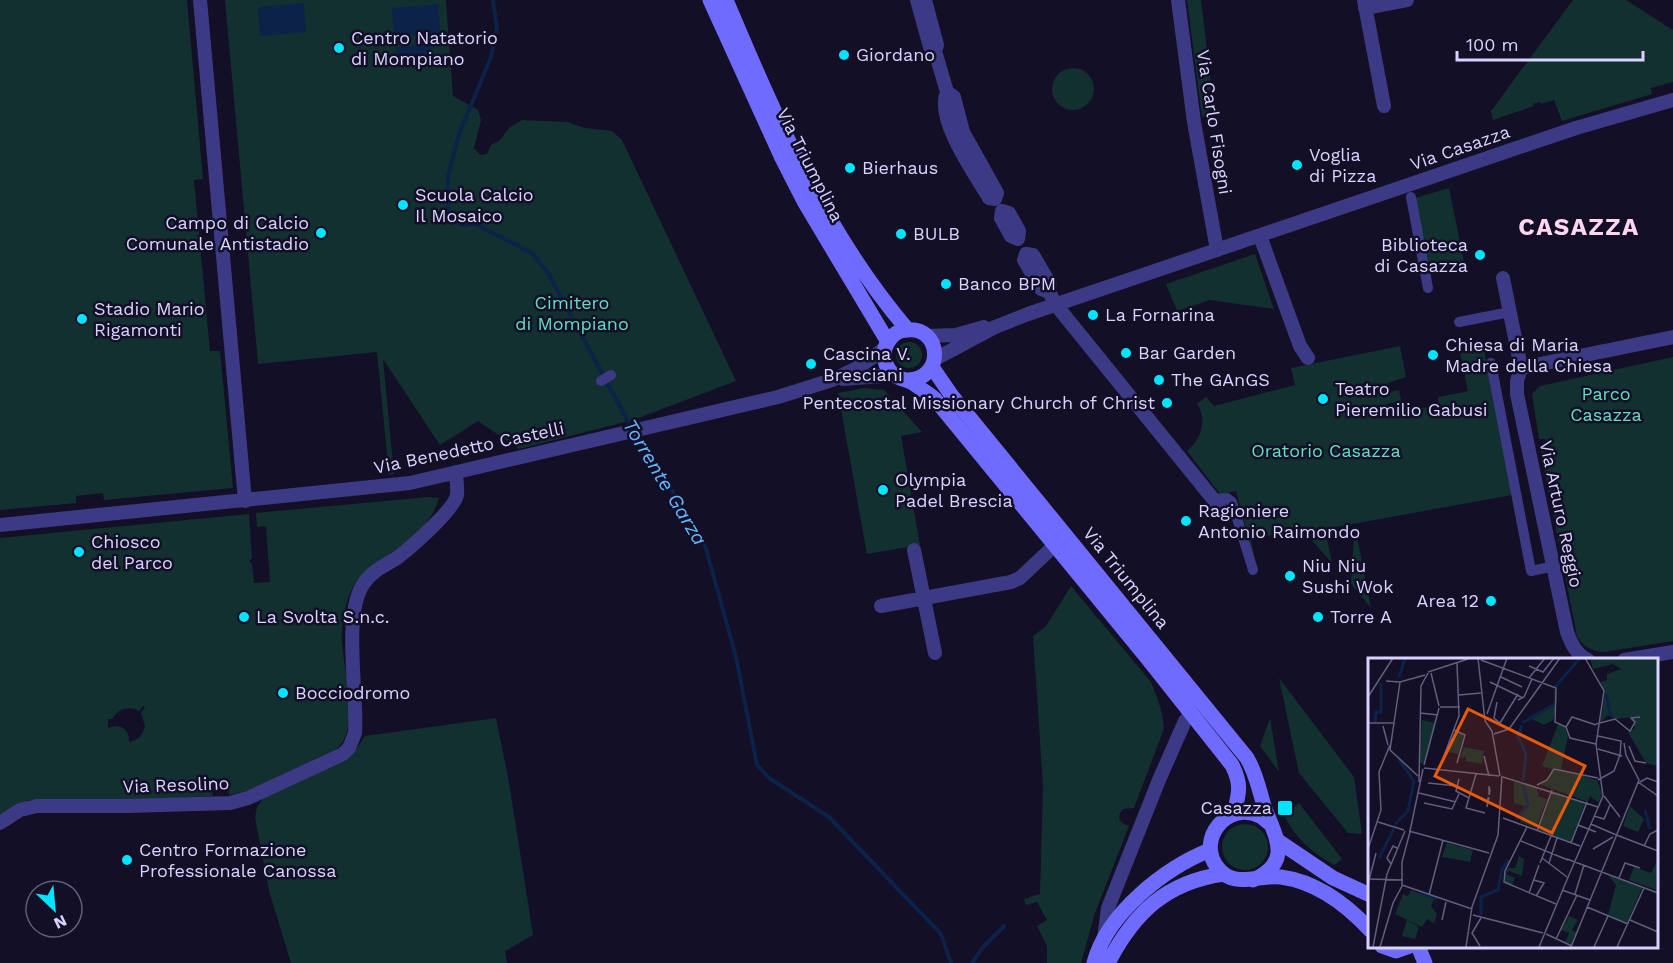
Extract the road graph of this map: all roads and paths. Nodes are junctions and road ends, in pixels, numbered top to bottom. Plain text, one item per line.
1 (200, 0) edge
2 (710, 0) edge
3 (726, 0) edge
4 (917, 0) edge
5 (925, 0) edge
6 (1178, 0) edge
7 (1407, 0) edge
8 (1365, 4) edge
9 (935, 51) junction
10 (1673, 100) edge
11 (1384, 106) dead end
12 (1411, 196) dead end
13 (1260, 236) junction
14 (1217, 250) junction
15 (1503, 278) dead end
16 (1428, 288) dead end
17 (1052, 298) junction
18 (1510, 312) junction
19 (1459, 322) dead end
20 (995, 327) junction
21 (907, 329) junction
22 (926, 336) junction
23 (1673, 337) edge
24 (886, 345) junction
25 (1308, 358) dead end
26 (934, 363) junction
27 (1491, 363) dead end
28 (1521, 369) junction
29 (901, 378) junction
30 (832, 380) junction
31 (456, 472) junction
32 (245, 501) junction
33 (1218, 505) joint
34 (0, 525) edge
35 (1055, 545) junction
36 (914, 550) dead end
37 (1550, 567) dead end
38 (1253, 570) dead end
39 (924, 598) junction
40 (881, 606) dead end
41 (1673, 652) edge
42 (935, 653) dead end
43 (1584, 658) edge
44 (1636, 658) edge
45 (1192, 714) junction
46 (1234, 814) junction
47 (0, 823) edge
48 (1271, 824) junction
49 (1278, 841) junction
50 (1210, 850) junction
51 (1224, 874) junction
52 (1253, 880) junction
53 (1368, 895) edge
54 (1368, 928) edge
55 (1104, 939) junction
56 (1385, 948) edge
57 (1407, 948) edge
58 (1419, 948) edge
59 (1094, 963) edge
60 (1107, 963) edge
61 (1398, 963) edge
62 (1425, 963) edge

1 - 32 street
2 - 24 main road, Via Triumplina
3 - 21 main road, Via Triumplina
4 - 9 street
5 - 9 street
6 - 14 street, Via Carlo Fisogni
7 - 8 street
8 - 11 street
9 - 17 street
10 - 13 street, Via Casazza
12 - 16 street
13 - 14 street, Via Casazza
13 - 25 street
14 - 17 street, Via Casazza
15 - 18 street, Via Arturo Reggio
17 - 20 street, Via Casazza
17 - 33 street
18 - 19 street
18 - 28 street, Via Arturo Reggio
20 - 22 street, Via Casazza
20 - 26 street, Via Casazza
21 - 22 main road
21 - 24 main road
22 - 26 main road, Via Triumplina
23 - 28 street
24 - 29 main road, Via Triumplina
24 - 30 street, Via Benedetto Castelli
26 - 29 main road
26 - 48 main road, Via Triumplina
27 - 37 street
28 - 43 street, Via Arturo Reggio
29 - 30 street, Via Benedetto Castelli
29 - 35 main road, Via Triumplina
30 - 31 street, Via Benedetto Castelli
31 - 32 street, Via Benedetto Castelli
31 - 47 street, Via Resolino
32 - 34 street, Via Benedetto Castelli
33 - 38 street
35 - 39 street
35 - 45 main road, Via Triumplina
36 - 39 street
39 - 40 street
39 - 42 street
41 - 44 street
45 - 46 main road, Via Triumplina
45 - 55 street
46 - 48 main road
46 - 50 main road
48 - 49 main road, Via Triumplina
49 - 52 main road
49 - 53 main road
50 - 51 main road
50 - 55 main road
51 - 52 main road
51 - 60 main road
52 - 54 main road
55 - 59 main road
56 - 57 main road
56 - 61 main road
58 - 62 main road

